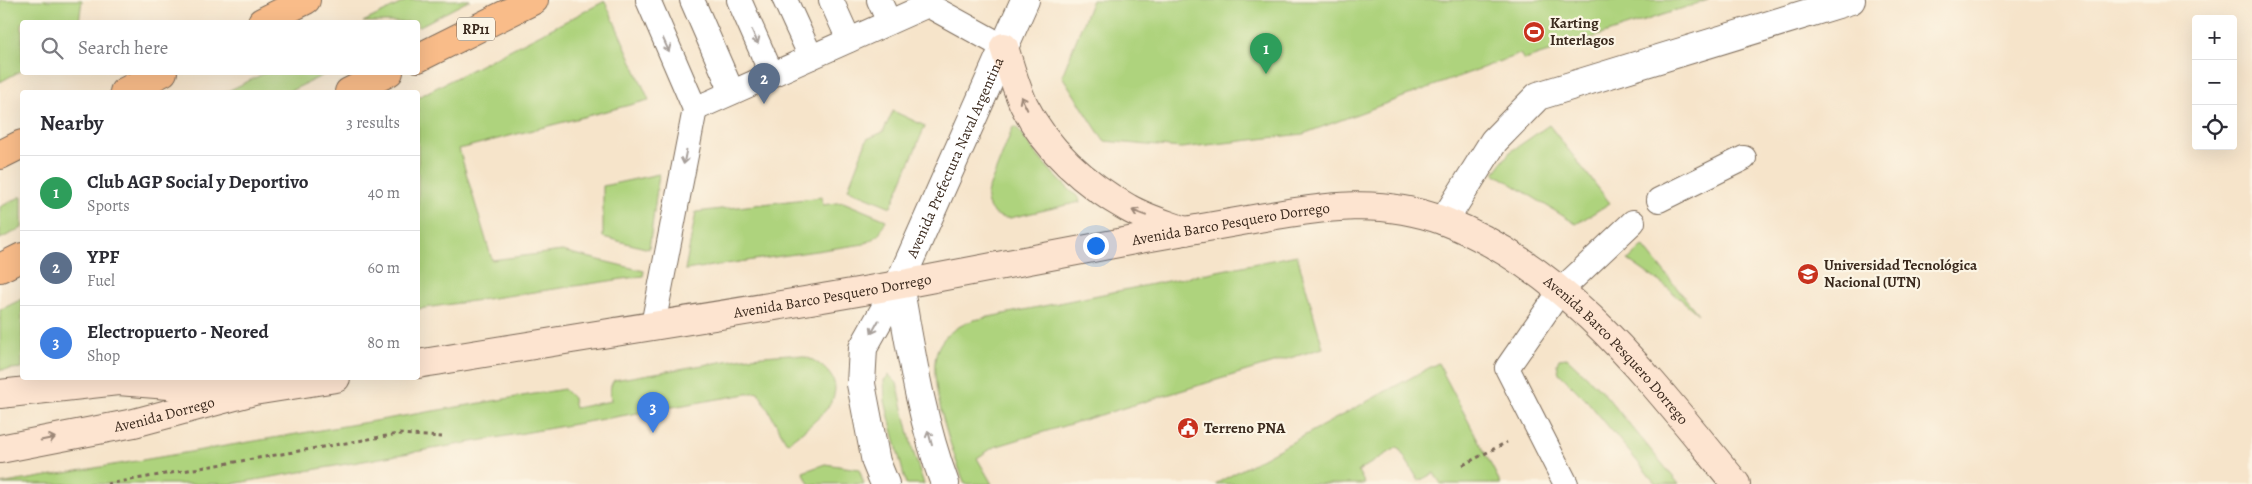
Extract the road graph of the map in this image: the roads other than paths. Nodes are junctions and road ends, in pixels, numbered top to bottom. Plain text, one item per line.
1 (306, 0) edge
2 (534, 0) edge
3 (648, 0) edge
4 (692, 0) edge
5 (738, 0) edge
6 (785, 0) edge
7 (831, 0) edge
8 (879, 0) edge
9 (1025, 0) edge
10 (1851, 0) edge
11 (927, 2) edge
12 (266, 20) edge
13 (889, 22) junction
14 (849, 40) junction
15 (1004, 47) junction
16 (420, 57) edge
17 (811, 57) junction
18 (157, 75) edge
19 (383, 75) edge
20 (772, 75) junction
21 (128, 90) edge
22 (354, 90) edge
23 (732, 92) junction
24 (695, 109) junction
25 (20, 145) edge
26 (0, 156) edge
27 (1744, 158) dead end
28 (1659, 200) dead end
29 (1444, 221) junction
30 (1633, 222) dead end
31 (1185, 231) junction
32 (20, 258) edge
33 (0, 268) edge
34 (899, 284) junction
35 (1561, 290) junction
36 (653, 325) junction
37 (420, 364) edge
38 (323, 380) edge
39 (254, 391) junction
40 (0, 394) edge
41 (0, 448) edge
42 (885, 484) edge
43 (944, 484) edge
44 (1566, 484) edge
45 (1736, 484) edge

1 - 12 main road
2 - 16 main road, RP11
3 -> 24 lane
4 - 23 lane
5 -> 20 lane
6 - 17 lane
7 - 14 lane
8 - 13 lane
9 - 15 street, Avenida Prefectura Naval Argentina
10 - 29 street
11 - 13 lane
11 - 15 lane
13 - 14 lane
14 - 17 lane
31 -> 15 main road
15 - 34 street, Avenida Prefectura Naval Argentina
17 - 20 lane
18 - 21 main road
19 - 22 main road
20 - 23 lane
23 - 24 lane
24 -> 36 lane
25 - 26 main road
27 - 28 lane
29 - 31 main road, Avenida Barco Pesquero Dorrego
29 - 35 main road, Avenida Barco Pesquero Dorrego
30 - 35 lane
31 - 34 main road, Avenida Barco Pesquero Dorrego
32 - 33 main road
34 - 36 main road, Avenida Barco Pesquero Dorrego
34 -> 42 street, Avenida Prefectura Naval Argentina
43 -> 34 street
35 - 44 lane
35 - 45 main road, Avenida Barco Pesquero Dorrego
36 - 37 main road, Avenida Barco Pesquero Dorrego
38 - 39 main road
39 - 40 main road, Avenida Dorrego
41 -> 39 main road, Avenida Dorrego

